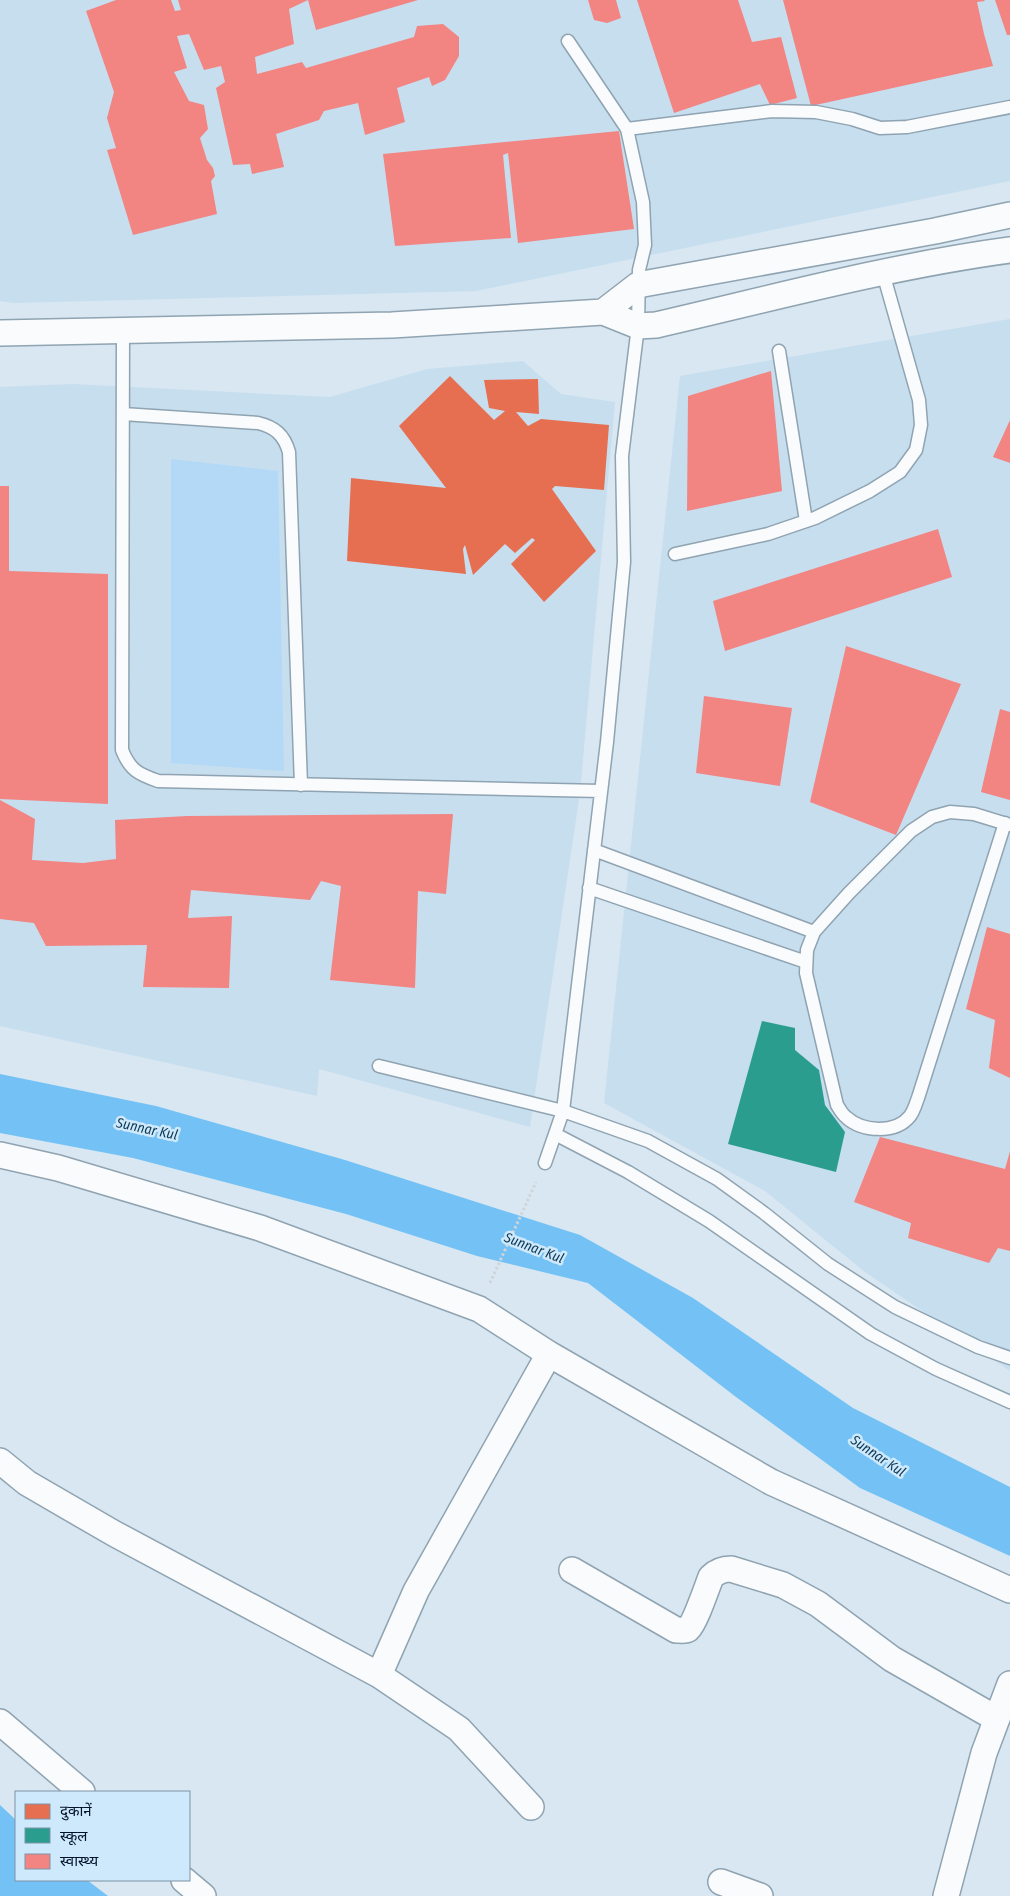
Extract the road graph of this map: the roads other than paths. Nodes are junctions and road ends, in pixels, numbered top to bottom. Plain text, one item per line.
1 (568, 41) dead end
2 (1010, 106) edge
3 (627, 130) junction
4 (1010, 215) edge
5 (1010, 250) edge
6 (882, 273) junction
7 (638, 285) junction
8 (603, 312) junction
9 (638, 326) junction
10 (123, 331) junction
11 (0, 333) edge
12 (780, 351) dead end
13 (122, 414) junction
14 (806, 521) junction
15 (675, 554) dead end
16 (301, 784) junction
17 (601, 791) junction
18 (1007, 824) edge
19 (594, 850) junction
20 (590, 888) junction
21 (814, 932) junction
22 (806, 962) junction
23 (378, 1066) dead end
24 (563, 1111) junction
25 (555, 1134) junction
26 (0, 1155) edge
27 (545, 1163) road end
28 (549, 1354) junction
29 (1010, 1358) edge
30 (1010, 1402) edge
31 (0, 1461) edge
32 (572, 1570) dead end
33 (1010, 1590) edge
34 (379, 1675) junction
35 (1010, 1684) edge
36 (997, 1719) junction
37 (0, 1722) edge
38 (81, 1791) edge
39 (530, 1807) dead end
40 (185, 1881) edge
41 (721, 1882) dead end
42 (203, 1896) edge
43 (760, 1896) edge
44 (946, 1896) edge

1 - 3 lane
2 - 3 lane
3 - 7 lane
4 - 7 street
5 - 6 street
6 - 9 street
6 - 14 lane
7 - 8 street
7 - 9 lane
8 - 9 street
8 - 10 street
9 - 17 lane
10 - 11 street
10 - 13 lane
12 - 14 lane
13 - 16 lane
13 - 16 lane
14 - 15 lane
16 - 17 lane
17 - 19 lane
18 - 21 lane
18 - 22 lane
19 - 20 lane
19 - 21 lane
20 - 22 lane
20 - 24 lane
21 - 22 lane
23 - 24 lane
24 - 25 lane
24 - 29 lane
25 - 27 lane
25 - 30 lane
26 - 28 street
28 - 33 street
28 - 34 street
31 - 34 street
32 - 36 street
34 - 39 street
35 - 36 street
36 - 44 street
37 - 38 street
40 - 42 street
41 - 43 street

